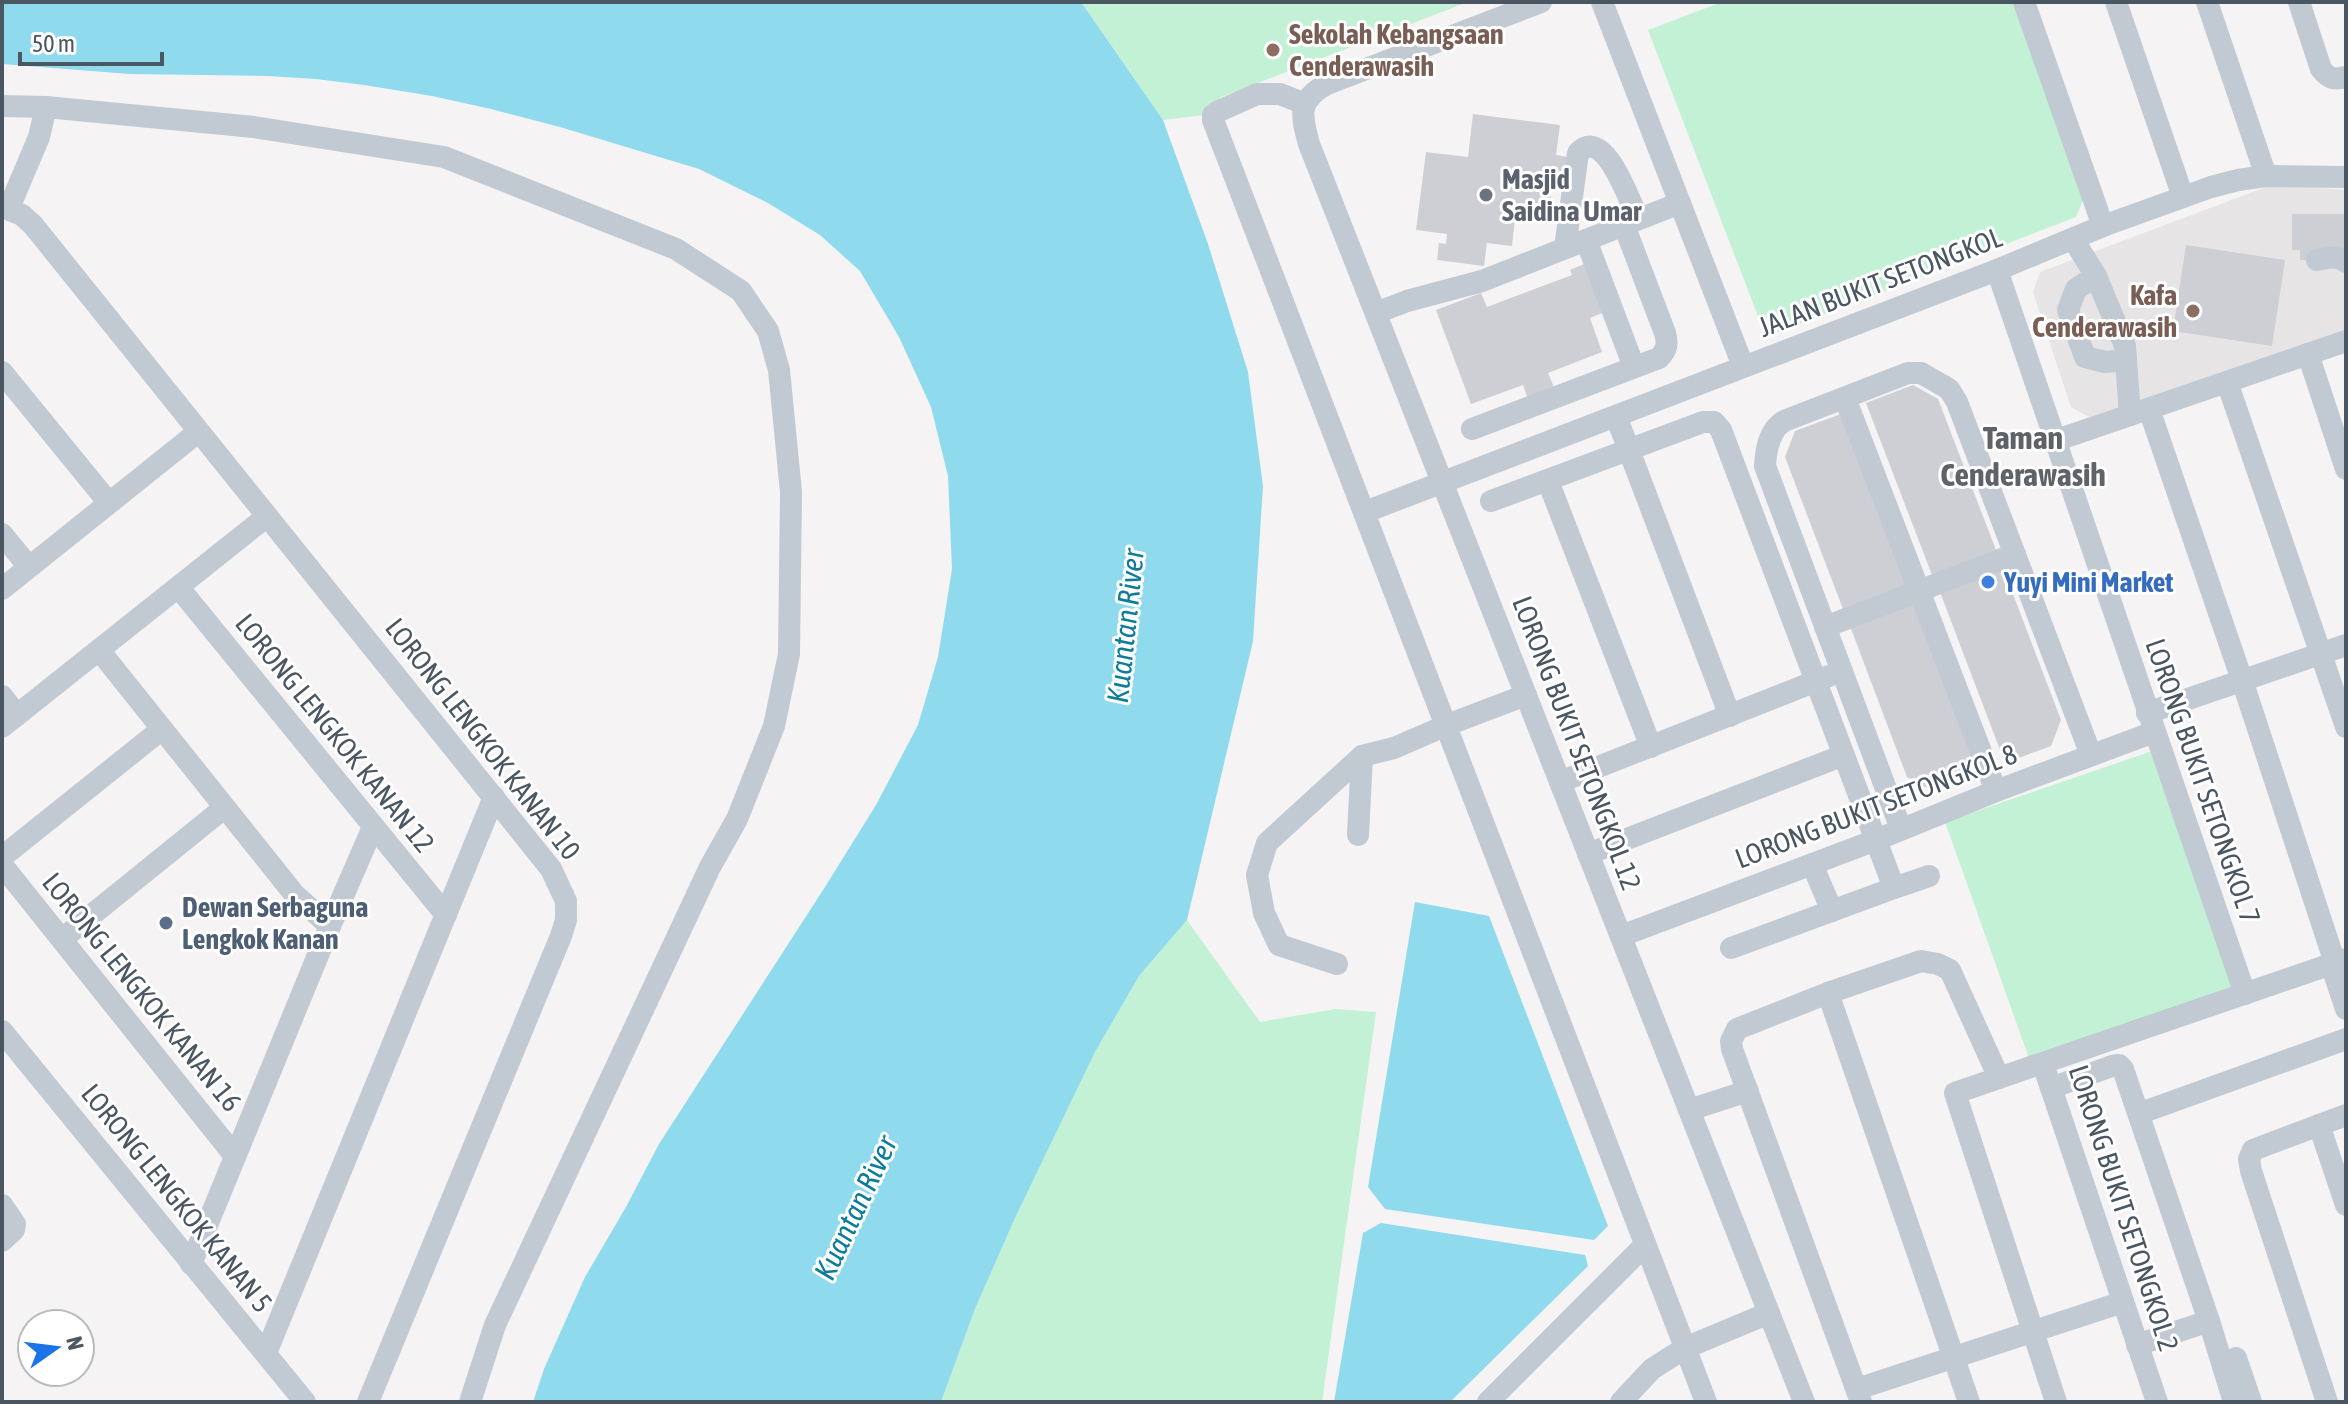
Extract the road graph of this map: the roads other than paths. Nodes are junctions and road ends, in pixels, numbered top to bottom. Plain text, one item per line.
1 (1541, 2) edge
2 (1602, 2) edge
3 (2024, 2) edge
4 (2116, 2) edge
5 (2207, 2) edge
6 (2299, 2) edge
7 (2346, 77) edge
8 (1305, 104) junction
9 (2, 106) edge
10 (46, 107) junction
11 (2266, 176) junction
12 (2346, 177) edge
13 (2183, 197) junction
14 (1680, 203) junction
15 (5, 207) edge
16 (1631, 222) junction
17 (2103, 226) junction
18 (2073, 239) junction
19 (1576, 244) junction
20 (2317, 260) dead end
21 (2346, 262) edge
22 (1997, 270) junction
23 (2096, 276) junction
24 (1376, 313) junction
25 (2346, 341) edge
26 (2308, 354) junction
27 (2126, 360) junction
28 (1743, 366) junction
29 (1634, 367) junction
30 (2, 372) edge
31 (2227, 382) junction
32 (1845, 398) junction
33 (1536, 405) junction
34 (2140, 412) junction
35 (1616, 416) junction
36 (1472, 429) dead end
37 (198, 432) junction
38 (2057, 440) junction
39 (1550, 442) junction
40 (1629, 451) junction
41 (2346, 469) edge
42 (1548, 481) junction
43 (1443, 483) junction
44 (1491, 501) dead end
45 (109, 503) junction
46 (1365, 512) junction
47 (266, 517) junction
48 (2, 534) edge
49 (2015, 554) junction
50 (29, 567) junction
51 (179, 588) junction
52 (2, 589) edge
53 (1920, 591) junction
54 (1825, 627) junction
55 (2346, 645) edge
56 (99, 650) junction
57 (2320, 654) junction
58 (1842, 671) junction
59 (2242, 680) junction
60 (1816, 682) junction
61 (1526, 695) junction
62 (2, 696) edge
63 (1730, 716) junction
64 (10, 721) edge
65 (2151, 723) junction
66 (1447, 725) junction
67 (2346, 727) edge
68 (162, 729) junction
69 (1651, 747) junction
70 (1844, 755) junction
71 (2091, 755) junction
72 (1362, 756) junction
73 (1560, 782) junction
74 (1996, 791) junction
75 (494, 797) junction
76 (224, 808) junction
77 (373, 827) junction
78 (1901, 829) junction
79 (1358, 835) dead end
80 (1876, 840) junction
81 (1588, 854) junction
82 (2, 857) edge
83 (1812, 864) junction
84 (2, 865) edge
85 (1929, 876) dead end
86 (1894, 888) junction
87 (1832, 911) junction
88 (446, 915) junction
89 (330, 926) junction
90 (1621, 936) junction
91 (62, 939) junction
92 (1731, 948) dead end
93 (2337, 962) edge
94 (1337, 964) dead end
95 (1828, 993) junction
96 (2245, 994) junction
97 (2346, 1009) edge
98 (2, 1031) edge
99 (2123, 1035) junction
100 (2346, 1039) edge
101 (2043, 1063) junction
102 (1999, 1078) junction
103 (2051, 1088) junction
104 (1748, 1091) junction
105 (1689, 1110) junction
106 (2149, 1110) junction
107 (2346, 1115) edge
108 (2319, 1125) junction
109 (235, 1156) junction
110 (2345, 1199) edge
111 (2, 1205) edge
112 (2, 1241) edge
113 (1645, 1245) junction
114 (191, 1264) junction
115 (2123, 1302) junction
116 (1769, 1313) junction
117 (2209, 1321) junction
118 (2032, 1332) junction
119 (2137, 1345) junction
120 (1685, 1348) junction
121 (266, 1353) junction
122 (1953, 1358) junction
123 (1859, 1395) edge
124 (305, 1402) edge
125 (368, 1402) edge
126 (470, 1402) edge
127 (1488, 1402) edge
128 (1621, 1402) edge
129 (1706, 1402) edge
130 (1804, 1402) edge
131 (1969, 1402) edge
132 (2056, 1402) edge
133 (2157, 1402) edge
134 (2234, 1402) edge
135 (2251, 1402) edge
136 (2327, 1402) edge

1 - 8 street
2 - 14 street
3 - 17 street
4 - 13 street
5 - 11 street
6 - 7 street
8 - 24 street, LORONG BUKIT SETONGKOL 12
8 - 46 street
9 - 10 street
10 - 15 street
10 - 126 street
11 - 12 street, JALAN BUKIT SETONGKOL
11 - 13 street, JALAN BUKIT SETONGKOL
13 - 17 street, JALAN BUKIT SETONGKOL
14 - 16 street
14 - 28 street
15 - 37 street, LORONG LENGKOK KANAN 10
16 - 19 street
16 - 19 street
16 - 29 street
17 - 18 street, JALAN BUKIT SETONGKOL
18 - 22 street, JALAN BUKIT SETONGKOL
18 - 23 street
19 - 24 street
19 - 29 street
20 - 21 street
22 - 28 street, JALAN BUKIT SETONGKOL
22 - 38 street, LORONG BUKIT SETONGKOL 7
23 - 27 street
23 - 27 street
24 - 43 street, LORONG BUKIT SETONGKOL 12
25 - 26 street
26 - 31 street
26 - 41 street
27 - 34 street
28 - 35 street, JALAN BUKIT SETONGKOL
29 - 33 street
30 - 45 street
31 - 34 street
31 - 57 street
32 - 49 street
32 - 53 street
32 - 54 street
33 - 36 street
33 - 39 street
34 - 38 street
34 - 59 street
35 - 39 street, JALAN BUKIT SETONGKOL
35 - 40 street
37 - 45 street
37 - 47 street, LORONG LENGKOK KANAN 10
38 - 65 street, LORONG BUKIT SETONGKOL 7
39 - 43 street, JALAN BUKIT SETONGKOL
40 - 42 street
40 - 60 street
40 - 63 street
42 - 44 street
42 - 69 street
43 - 46 street, JALAN BUKIT SETONGKOL
43 - 61 street, LORONG BUKIT SETONGKOL 12
45 - 50 street
46 - 66 street
47 - 51 street
47 - 75 street, LORONG LENGKOK KANAN 10
48 - 50 street
49 - 53 street
49 - 71 street
50 - 52 street
51 - 56 street
51 - 77 street, LORONG LENGKOK KANAN 12
53 - 54 street
53 - 74 street
54 - 58 street
55 - 57 street, LORONG BUKIT SETONGKOL 8
56 - 64 street
56 - 68 street
57 - 59 street, LORONG BUKIT SETONGKOL 8
57 - 67 street
58 - 60 street
58 - 78 street
59 - 65 street, LORONG BUKIT SETONGKOL 8
59 - 93 street
60 - 63 street
60 - 70 street
61 - 66 street
61 - 73 street, LORONG BUKIT SETONGKOL 12
62 - 64 street
63 - 69 street
65 - 71 street, LORONG BUKIT SETONGKOL 8
65 - 96 street, LORONG BUKIT SETONGKOL 7
66 - 72 street
66 - 113 street
68 - 76 street
68 - 82 street
69 - 73 street
70 - 80 street
70 - 81 street
71 - 74 street, LORONG BUKIT SETONGKOL 8
72 - 79 street
72 - 94 street
73 - 81 street, LORONG BUKIT SETONGKOL 12
74 - 78 street, LORONG BUKIT SETONGKOL 8
75 - 88 street
75 - 125 street, LORONG LENGKOK KANAN 10
76 - 89 street
76 - 91 street
77 - 88 street, LORONG LENGKOK KANAN 12
77 - 89 street
78 - 80 street, LORONG BUKIT SETONGKOL 8
80 - 83 street, LORONG BUKIT SETONGKOL 8
80 - 86 street
81 - 90 street, LORONG BUKIT SETONGKOL 12
83 - 87 street
83 - 90 street, LORONG BUKIT SETONGKOL 8
84 - 91 street, LORONG LENGKOK KANAN 16
85 - 86 street
86 - 87 street
87 - 92 street
88 - 121 street
89 - 109 street
90 - 105 street, LORONG BUKIT SETONGKOL 12
91 - 109 street, LORONG LENGKOK KANAN 16
93 - 96 street, LORONG BUKIT SETONGKOL 2
93 - 97 street
95 - 102 street
95 - 104 street
95 - 122 street
96 - 99 street, LORONG BUKIT SETONGKOL 2
98 - 114 street, LORONG LENGKOK KANAN 5
99 - 101 street, LORONG BUKIT SETONGKOL 2
99 - 106 street
100 - 106 street
101 - 102 street
101 - 103 street, LORONG BUKIT SETONGKOL 2
102 - 118 street
103 - 115 street, LORONG BUKIT SETONGKOL 2
103 - 117 street
104 - 105 street
104 - 123 street
105 - 116 street, LORONG BUKIT SETONGKOL 12
106 - 135 street
107 - 108 street
108 - 110 street
108 - 136 street
109 - 114 street
111 - 112 street
113 - 120 street
113 - 127 street
114 - 121 street, LORONG LENGKOK KANAN 5
115 - 118 street
115 - 119 street, LORONG BUKIT SETONGKOL 2
116 - 120 street
116 - 130 street, LORONG BUKIT SETONGKOL 12
117 - 119 street
117 - 134 street
118 - 122 street
118 - 132 street
119 - 133 street, LORONG BUKIT SETONGKOL 2
120 - 128 street
120 - 129 street
121 - 124 street, LORONG LENGKOK KANAN 5
122 - 123 street
122 - 131 street

